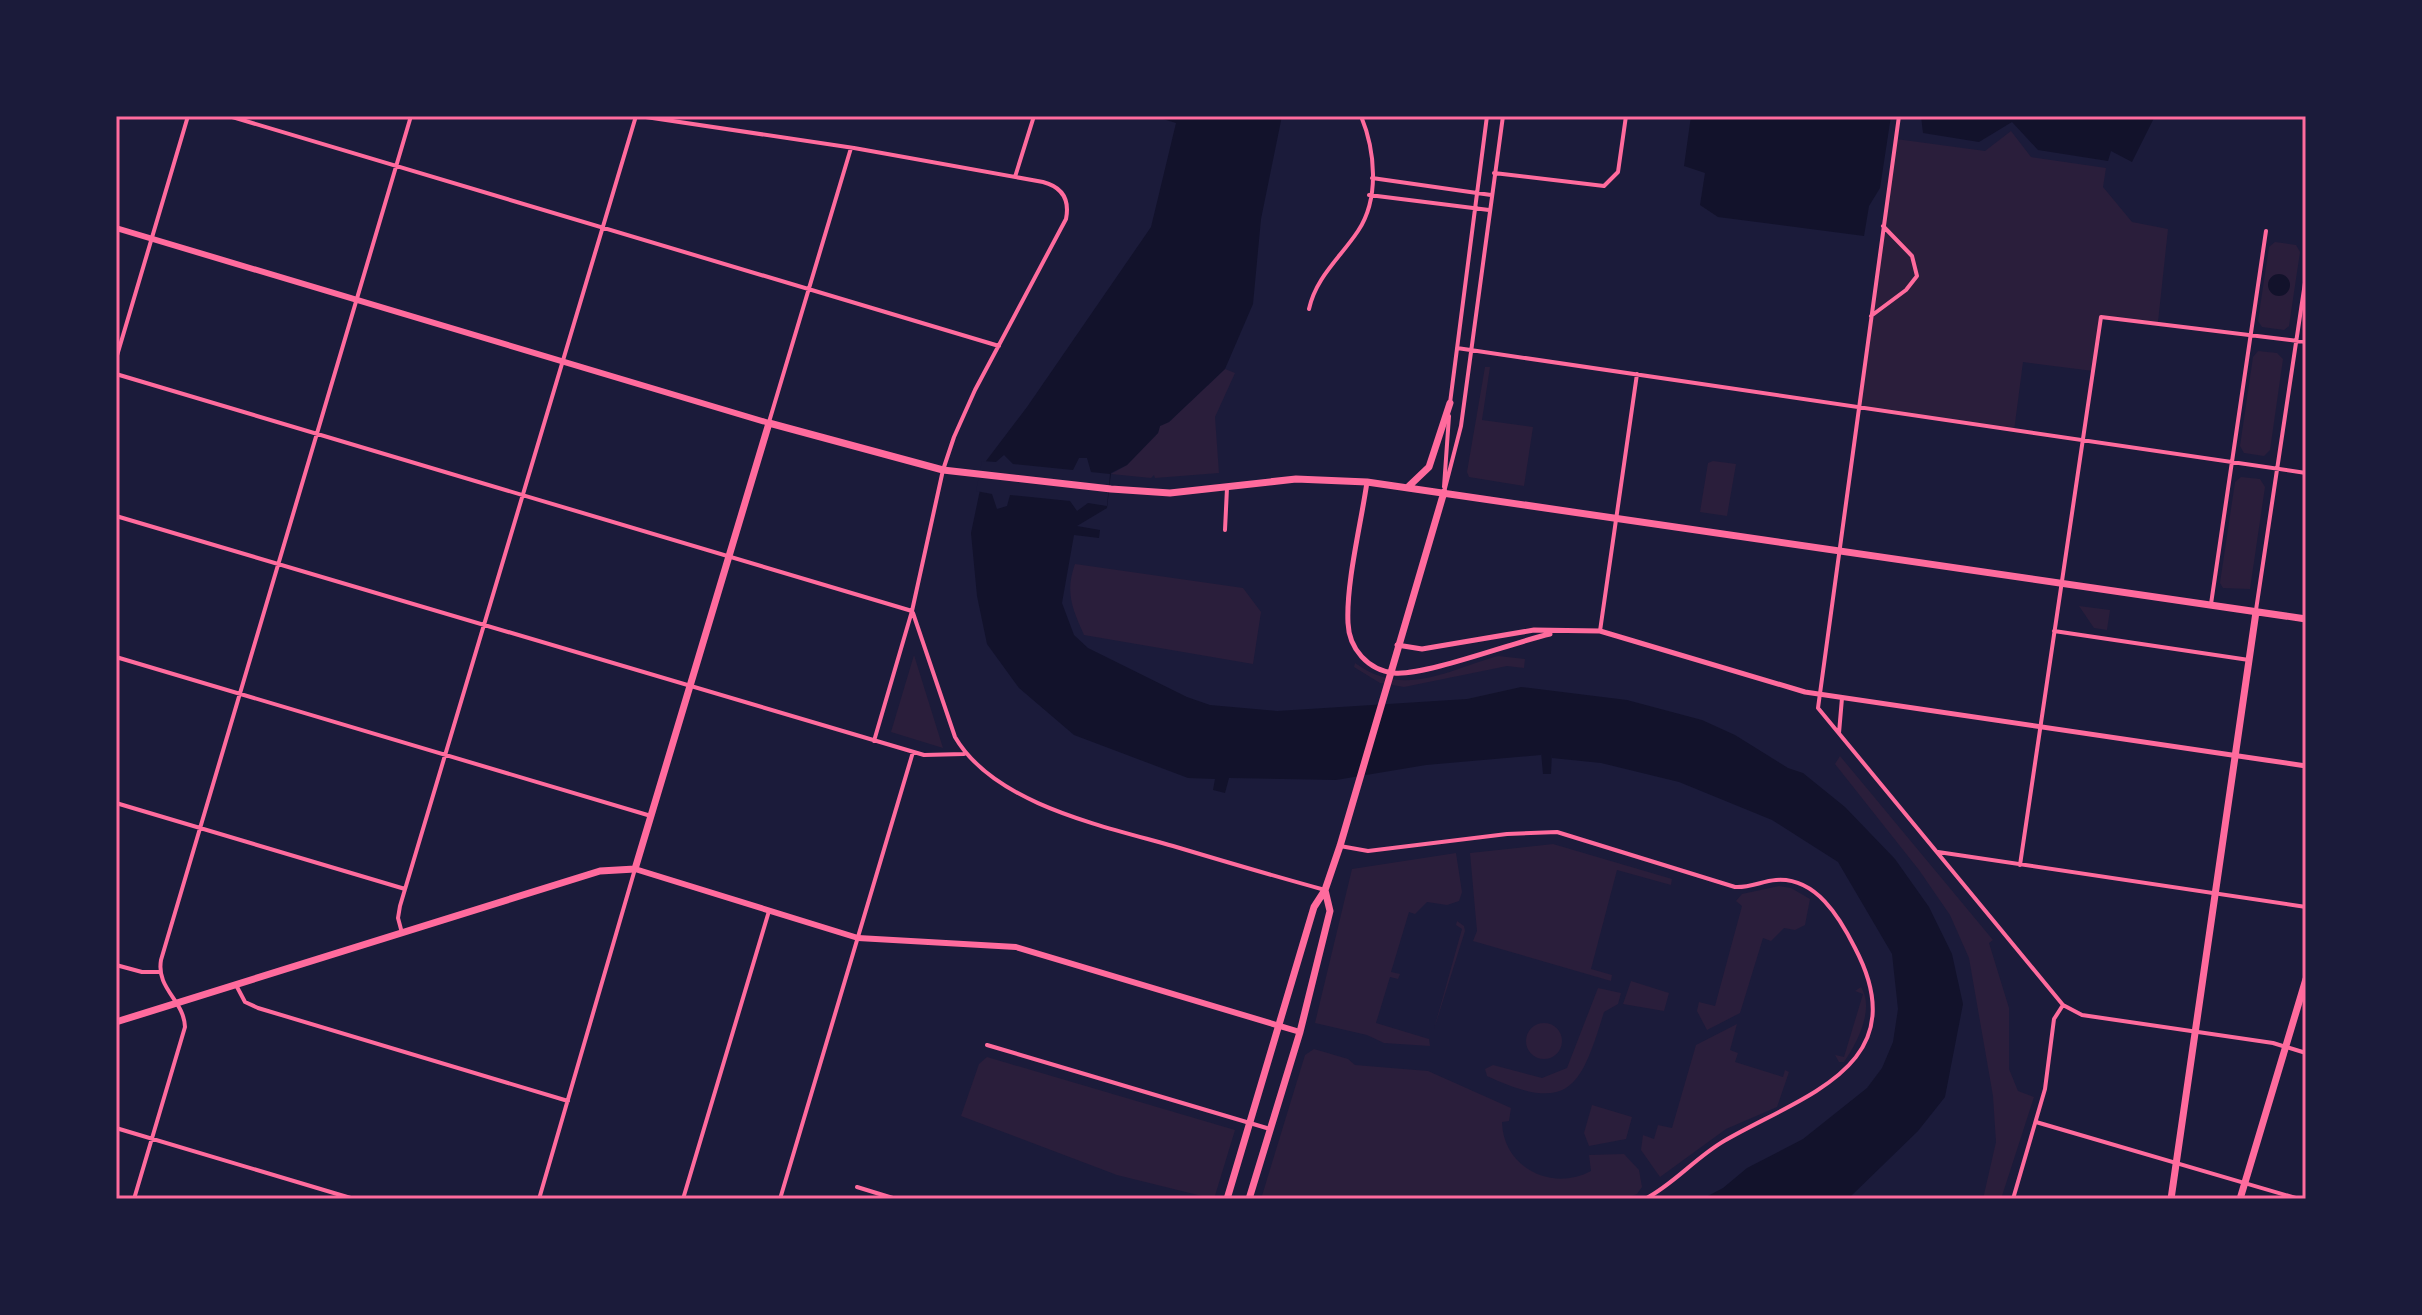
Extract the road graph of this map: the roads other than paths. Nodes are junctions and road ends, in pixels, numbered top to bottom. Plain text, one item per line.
1 (188, 116) edge
2 (229, 116) edge
3 (411, 116) edge
4 (638, 116) edge
5 (1034, 116) edge
6 (1361, 116) edge
7 (1487, 116) edge
8 (1503, 116) edge
9 (1626, 116) edge
10 (1899, 116) edge
11 (851, 148) junction
12 (396, 166) junction
13 (1494, 173) junction
14 (1015, 177) junction
15 (1372, 178) junction
16 (1476, 193) junction
17 (1369, 195) junction
18 (1491, 195) junction
19 (1474, 208) junction
20 (1489, 210) junction
21 (1883, 226) junction
22 (603, 227) junction
23 (116, 228) edge
24 (2266, 231) dead end
25 (152, 239) junction
26 (2306, 276) edge
27 (809, 288) junction
28 (356, 300) junction
29 (1309, 309) dead end
30 (1871, 316) junction
31 (2250, 336) junction
32 (2296, 342) junction
33 (2306, 342) edge
34 (999, 346) junction
35 (1457, 348) junction
36 (1472, 350) junction
37 (116, 359) edge
38 (563, 361) junction
39 (116, 374) edge
40 (1637, 374) junction
41 (1450, 403) junction
42 (1859, 409) junction
43 (769, 423) junction
44 (318, 434) junction
45 (2083, 440) junction
46 (2231, 463) junction
47 (2277, 469) junction
48 (943, 470) junction
49 (2306, 473) edge
50 (1367, 482) junction
51 (1408, 487) junction
52 (1227, 488) junction
53 (1444, 492) junction
54 (523, 496) junction
55 (116, 516) edge
56 (1617, 518) junction
57 (1225, 530) dead end
58 (1840, 551) junction
59 (729, 557) junction
60 (279, 564) junction
61 (2062, 583) junction
62 (2211, 606) junction
63 (912, 611) junction
64 (2256, 612) junction
65 (2306, 619) edge
66 (485, 625) junction
67 (1600, 631) junction
68 (2054, 631) junction
69 (1559, 632) junction
70 (1397, 645) junction
71 (116, 657) edge
72 (2249, 660) junction
73 (690, 686) junction
74 (240, 694) junction
75 (1817, 695) junction
76 (1842, 697) junction
77 (2041, 726) junction
78 (1840, 736) junction
79 (874, 741) junction
80 (913, 752) junction
81 (964, 754) junction
82 (445, 755) junction
83 (2235, 755) junction
84 (2306, 766) edge
85 (116, 803) edge
86 (651, 816) junction
87 (200, 828) junction
88 (1340, 846) junction
89 (1936, 852) junction
90 (2020, 865) junction
91 (635, 869) junction
92 (405, 889) junction
93 (1325, 890) junction
94 (2215, 894) junction
95 (2306, 907) edge
96 (769, 911) junction
97 (402, 933) junction
98 (858, 938) junction
99 (116, 965) edge
100 (160, 972) junction
101 (2306, 979) edge
102 (236, 985) junction
103 (177, 1003) junction
104 (2063, 1005) junction
105 (116, 1022) edge
106 (1280, 1026) junction
107 (1300, 1032) junction
108 (2195, 1032) junction
109 (987, 1045) dead end
110 (2286, 1047) junction
111 (2306, 1053) edge
112 (568, 1101) junction
113 (2036, 1122) junction
114 (1250, 1124) junction
115 (116, 1128) edge
116 (1270, 1129) junction
117 (152, 1139) junction
118 (2176, 1163) junction
119 (2245, 1183) junction
120 (857, 1187) dead end
121 (134, 1199) edge
122 (354, 1199) edge
123 (539, 1199) edge
124 (683, 1199) edge
125 (780, 1199) edge
126 (896, 1199) edge
127 (1227, 1199) edge
128 (1249, 1199) edge
129 (1645, 1199) edge
130 (2013, 1199) edge
131 (2171, 1199) edge
132 (2240, 1199) edge
133 (2299, 1199) edge

1 - 25 street
2 - 12 street
3 - 12 street
4 - 11 street
4 - 22 street
5 - 14 street
6 - 15 street
7 - 16 street
8 - 13 street
9 - 13 street
10 - 21 street
11 - 14 street
11 - 27 street
12 - 22 street
12 - 28 street
13 - 18 street
14 - 34 street
15 - 16 street
15 - 17 street
16 - 18 street
16 - 19 street
17 - 19 street
17 - 29 street
18 - 20 street
19 - 20 street
19 - 35 street
20 - 36 street
21 - 30 street
21 - 30 street
22 - 27 street
22 - 38 street
23 - 25 main road
24 - 31 street
25 - 28 main road
25 - 37 street
26 - 32 street
27 - 34 street
27 - 43 street
28 - 38 main road
28 - 44 street
30 - 42 street
31 - 32 street
31 - 45 street
31 - 46 street
32 - 33 street
32 - 47 street
34 - 48 street
35 - 36 street
35 - 41 street
36 - 40 street
36 - 53 street
38 - 43 main road
38 - 54 street
39 - 44 street
40 - 42 street
40 - 56 street
41 - 51 main road
41 - 53 street
42 - 45 street
42 - 58 street
43 - 48 main road
43 - 59 main road
44 - 54 street
44 - 60 street
45 - 46 street
45 - 61 street
46 - 47 street
46 - 62 street
47 - 49 street
47 - 64 street
48 - 52 main road
48 - 63 street
50 - 51 main road
50 - 52 main road
50 - 69 street
51 - 53 main road
52 - 57 street
53 - 56 main road
53 - 70 main road
54 - 59 street
54 - 66 street
55 - 60 street
56 - 58 main road
56 - 67 street
58 - 61 main road
58 - 75 street
59 - 63 street
59 - 73 main road
60 - 66 street
60 - 74 street
61 - 62 main road
61 - 68 street
62 - 64 main road
63 - 79 street
63 - 81 street
64 - 65 main road
64 - 72 main road
66 - 73 street
66 - 82 street
67 - 69 street
67 - 75 street
68 - 72 street
68 - 77 street
69 - 70 street
70 - 88 main road
71 - 74 street
72 - 83 main road
73 - 79 street
73 - 86 main road
74 - 82 street
74 - 87 street
75 - 76 street
75 - 78 street
76 - 77 street
76 - 78 street
77 - 83 street
77 - 90 street
78 - 89 street
79 - 80 street
80 - 81 street
80 - 98 street
81 - 93 street
82 - 86 street
82 - 92 street
83 - 84 street
83 - 94 main road
85 - 87 street
86 - 91 main road
87 - 92 street
87 - 100 street
88 - 93 main road
88 - 129 street
89 - 90 street
89 - 104 street
90 - 94 street
91 - 96 main road
91 - 97 main road
91 - 112 street
92 - 97 street
93 - 106 main road
93 - 107 main road
94 - 95 street
94 - 108 main road
96 - 98 main road
96 - 124 street
97 - 102 main road
98 - 106 main road
98 - 125 street
99 - 100 street
100 - 103 street
101 - 110 main road
102 - 103 main road
102 - 112 street
103 - 105 main road
103 - 117 street
104 - 108 street
104 - 113 street
106 - 107 main road
106 - 114 main road
107 - 116 main road
108 - 110 street
108 - 118 main road
109 - 114 street
110 - 111 street
110 - 119 main road
112 - 123 street
113 - 118 street
113 - 130 street
114 - 116 street
114 - 127 main road
115 - 117 street
116 - 128 main road
117 - 121 street
117 - 122 street
118 - 119 street
118 - 131 main road
119 - 132 main road
119 - 133 street
120 - 126 street

